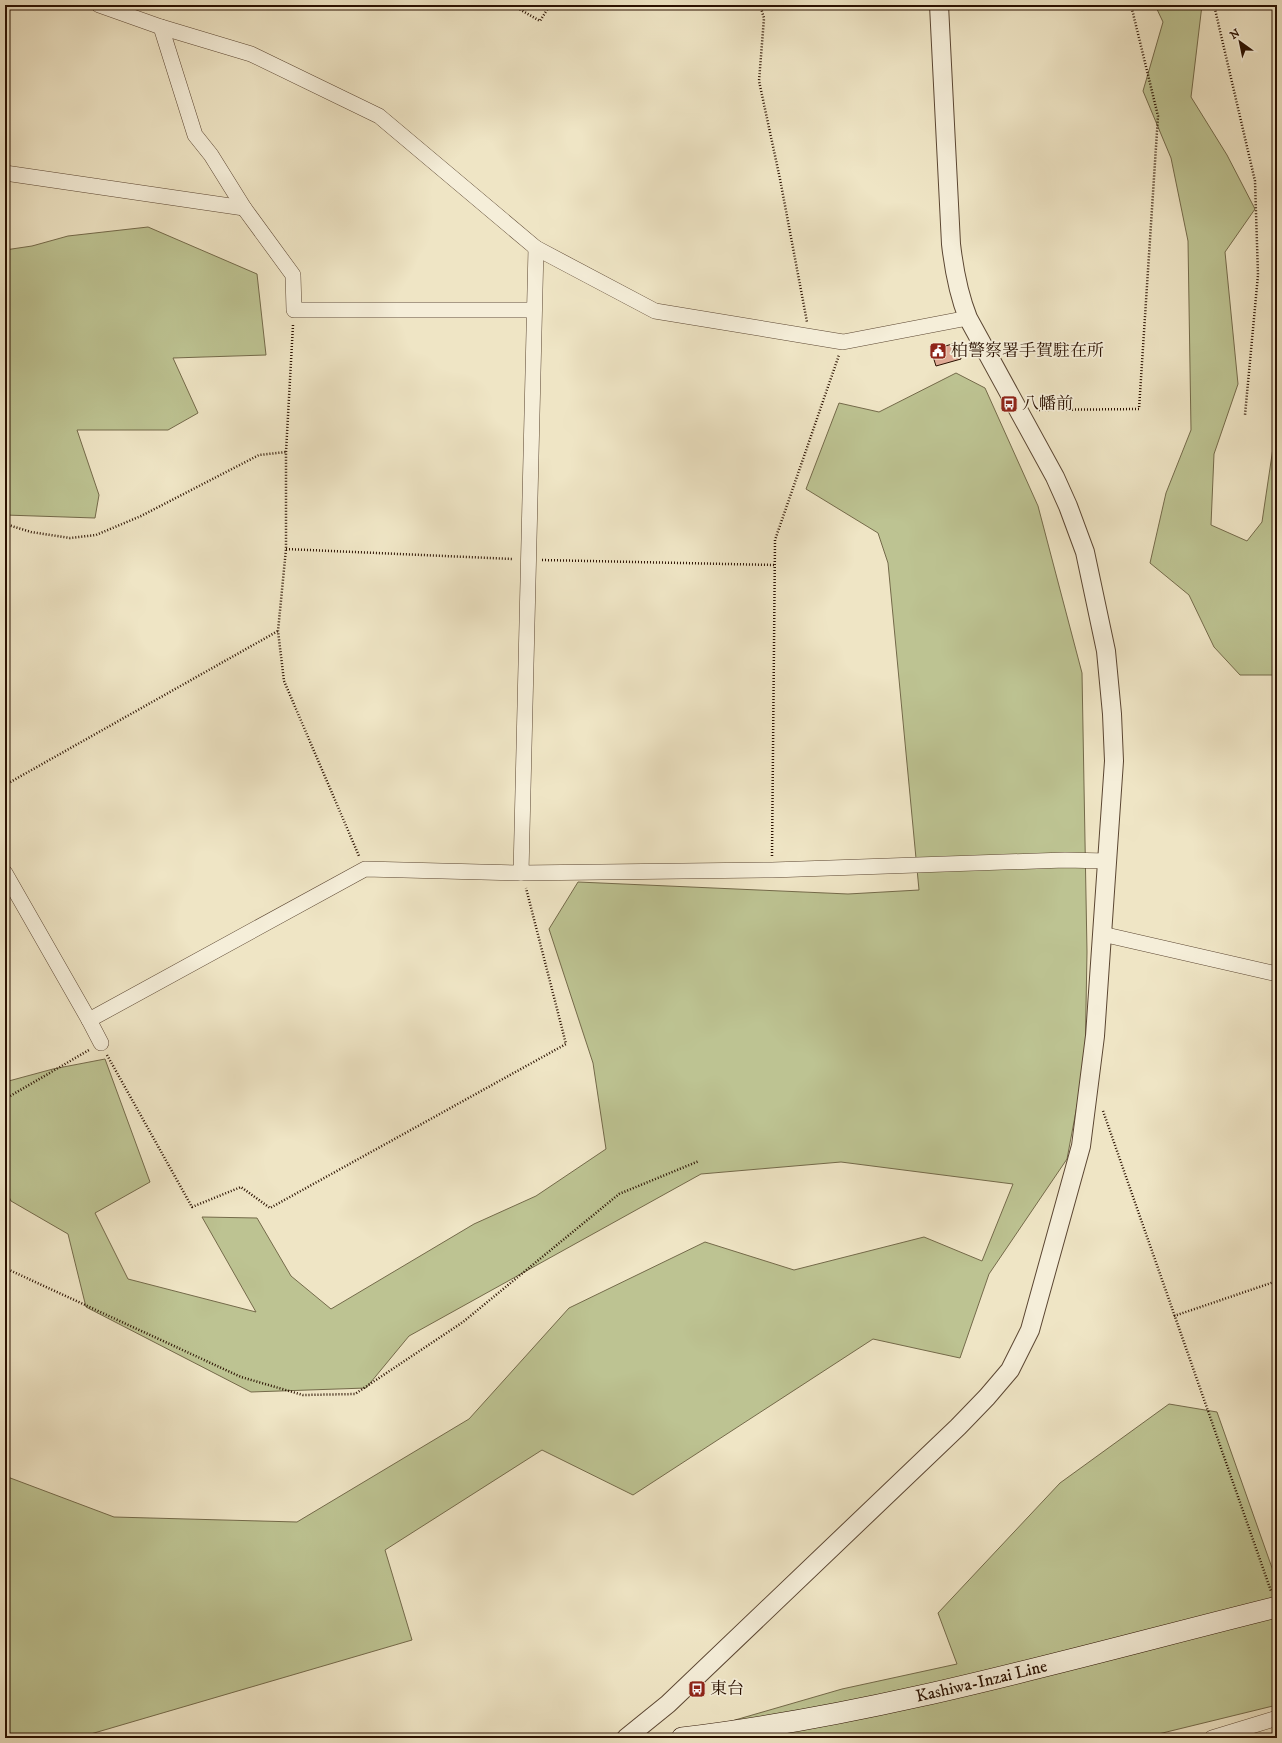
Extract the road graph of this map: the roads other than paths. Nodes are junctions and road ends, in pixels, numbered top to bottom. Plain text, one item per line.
1 (99, 5) edge
2 (939, 5) edge
3 (161, 27) junction
4 (5, 173) edge
5 (244, 208) junction
6 (536, 248) junction
7 (533, 310) junction
8 (968, 318) junction
9 (1107, 861) junction
10 (5, 873) edge
11 (521, 873) junction
12 (1102, 934) junction
13 (1277, 974) edge
14 (89, 1020) junction
15 (101, 1043) road end
16 (1277, 1607) edge
17 (1277, 1718) edge
18 (626, 1738) edge
19 (682, 1738) edge
20 (1212, 1738) edge

1 - 3 street
2 - 8 street
3 - 5 street
3 - 6 street
4 - 5 street
5 - 7 street
6 - 7 street
6 - 8 street
7 - 11 street
8 - 9 street
9 - 11 street
9 - 12 street
10 - 14 street
11 - 14 street
12 - 13 street
12 - 18 street
14 - 15 street
16 - 19 main road, Kashiwa-Inzai Line
17 - 20 street

